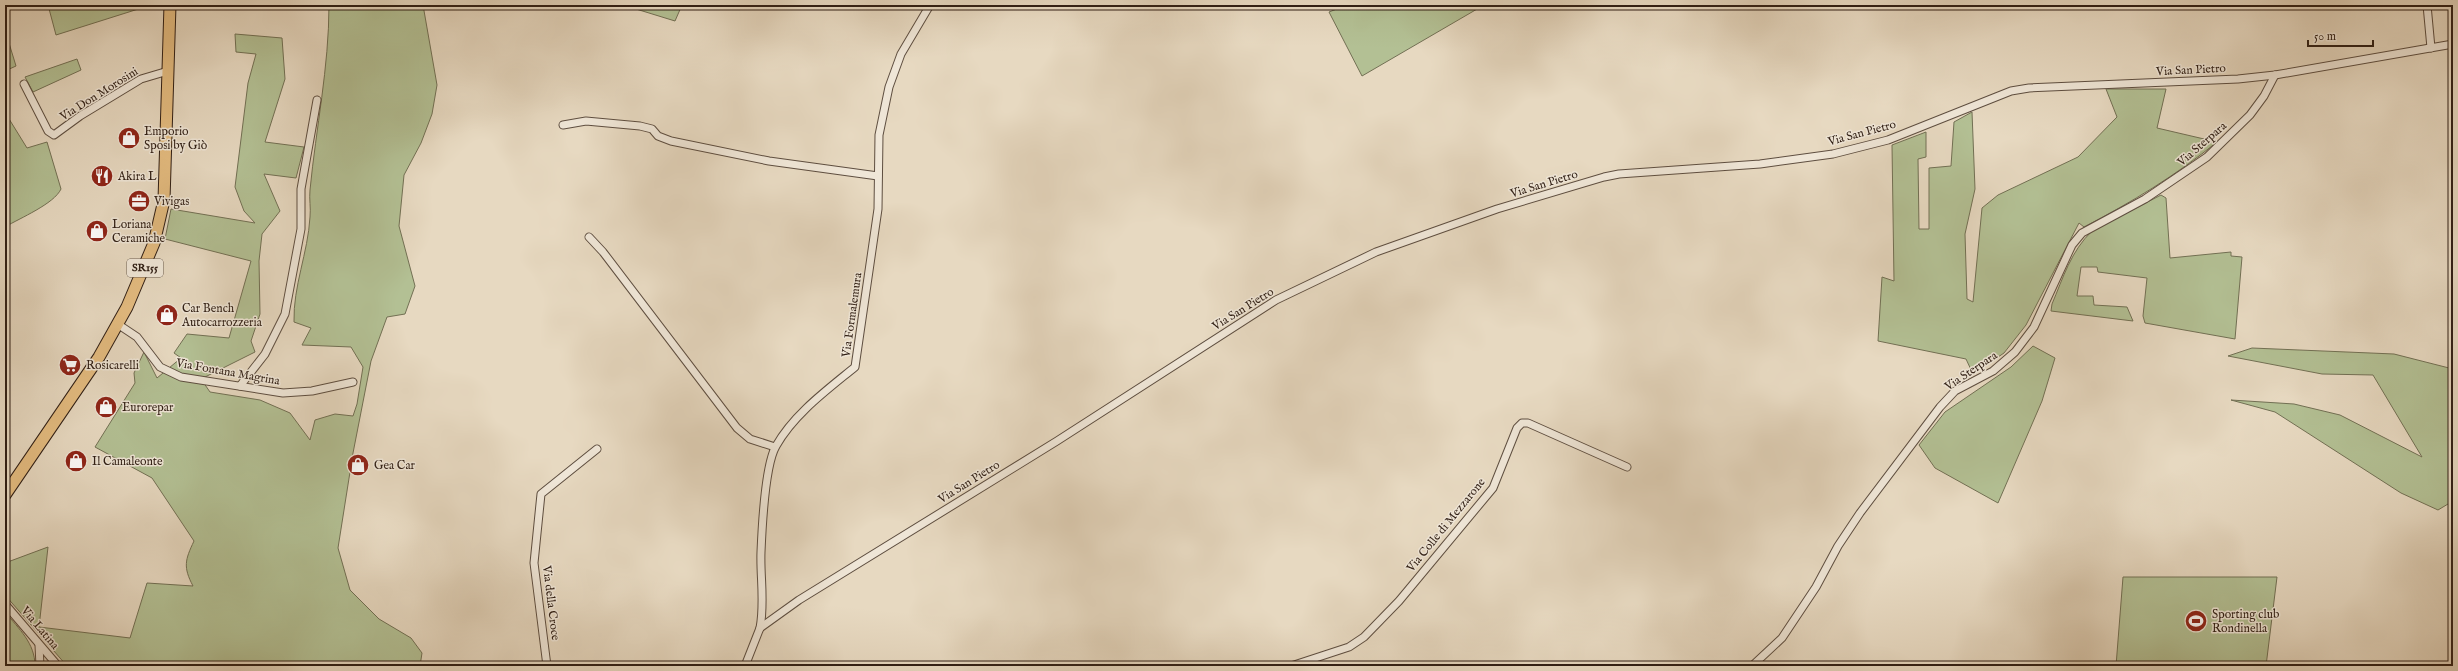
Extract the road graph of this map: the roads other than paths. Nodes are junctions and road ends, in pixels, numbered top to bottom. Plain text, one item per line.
1 (170, 5) edge
2 (930, 5) edge
3 (2427, 5) edge
4 (2453, 44) edge
5 (2431, 48) junction
6 (168, 72) junction
7 (2275, 75) junction
8 (24, 84) dead end
9 (317, 100) dead end
10 (563, 125) dead end
11 (878, 176) junction
12 (589, 237) dead end
13 (119, 325) junction
14 (353, 382) dead end
15 (240, 386) junction
16 (775, 447) junction
17 (597, 449) dead end
18 (1626, 467) dead end
19 (5, 495) edge
20 (5, 604) edge
21 (760, 628) junction
22 (39, 645) junction
23 (40, 666) edge
24 (58, 666) edge
25 (547, 666) edge
26 (745, 666) edge
27 (1291, 666) edge
28 (1752, 666) edge

1 - 6 main road, SR155
2 - 11 street, Via Formalemura
3 - 5 street
4 - 5 street, Via San Pietro
5 - 7 street, Via San Pietro
6 - 8 street, Via Don Morosini
6 - 13 main road, SR155
7 - 21 street, Via San Pietro
7 - 28 street, Via Sterpara
9 - 15 street
10 - 11 street
11 - 16 street, Via Formalemura
12 - 16 street
13 - 15 street, Via Fontana Magrina
13 - 19 main road, SR155
14 - 15 street, Via Fontana Magrina
16 - 21 street, Via Formalemura
17 - 25 street, Via della Croce
18 - 27 street, Via Colle di Mezzarone
20 - 22 street, Via Latina
21 - 26 street
22 - 23 street
22 - 24 street, Via Latina

